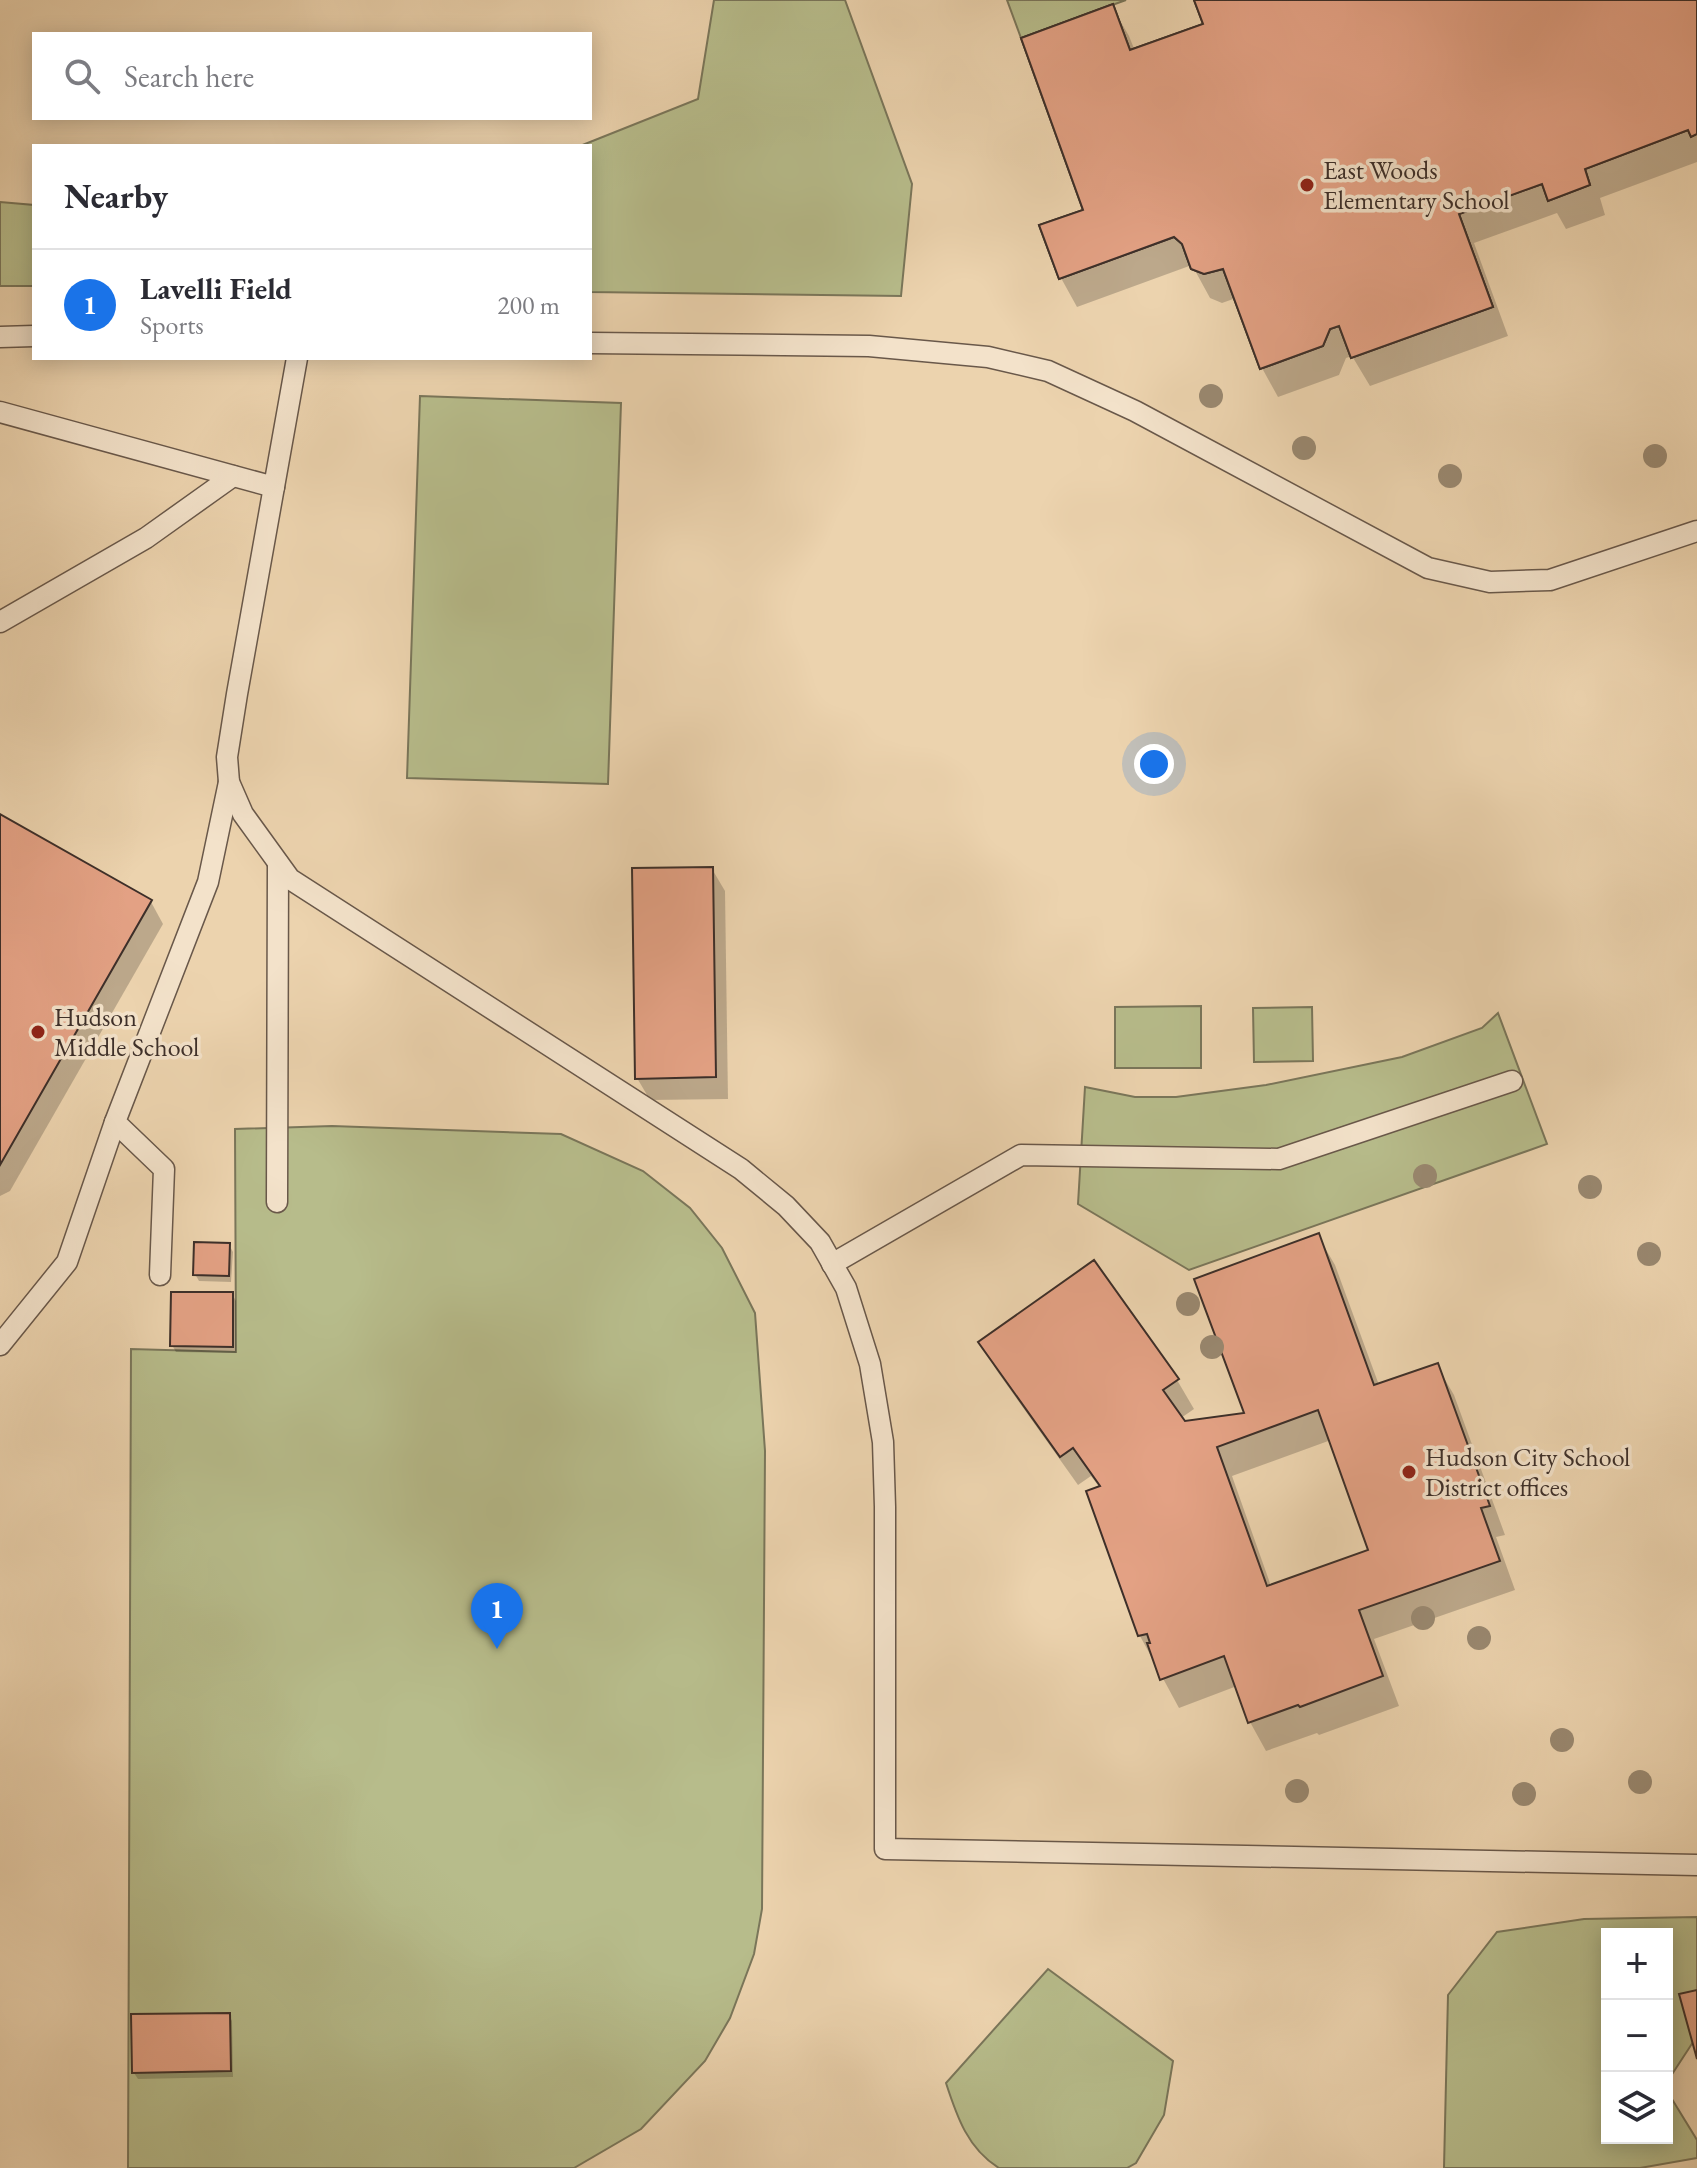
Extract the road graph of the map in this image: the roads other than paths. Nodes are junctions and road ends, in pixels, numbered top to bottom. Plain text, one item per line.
1 (32, 336) edge
2 (0, 337) edge
3 (592, 343) edge
4 (297, 360) edge
5 (0, 412) edge
6 (233, 476) junction
7 (274, 487) junction
8 (1697, 531) edge
9 (0, 622) edge
10 (229, 782) junction
11 (278, 863) junction
12 (1512, 1081) dead end
13 (115, 1122) junction
14 (277, 1202) dead end
15 (832, 1264) junction
16 (160, 1275) dead end
17 (0, 1345) edge
18 (1697, 1865) edge

1 - 2 lane
3 - 8 lane
4 - 7 lane
5 - 6 lane
6 - 7 lane
6 - 9 lane
7 - 10 lane
10 - 11 lane
10 - 13 lane
11 - 14 lane
11 - 15 lane
12 - 15 lane
13 - 16 lane
13 - 17 lane
15 - 18 lane

